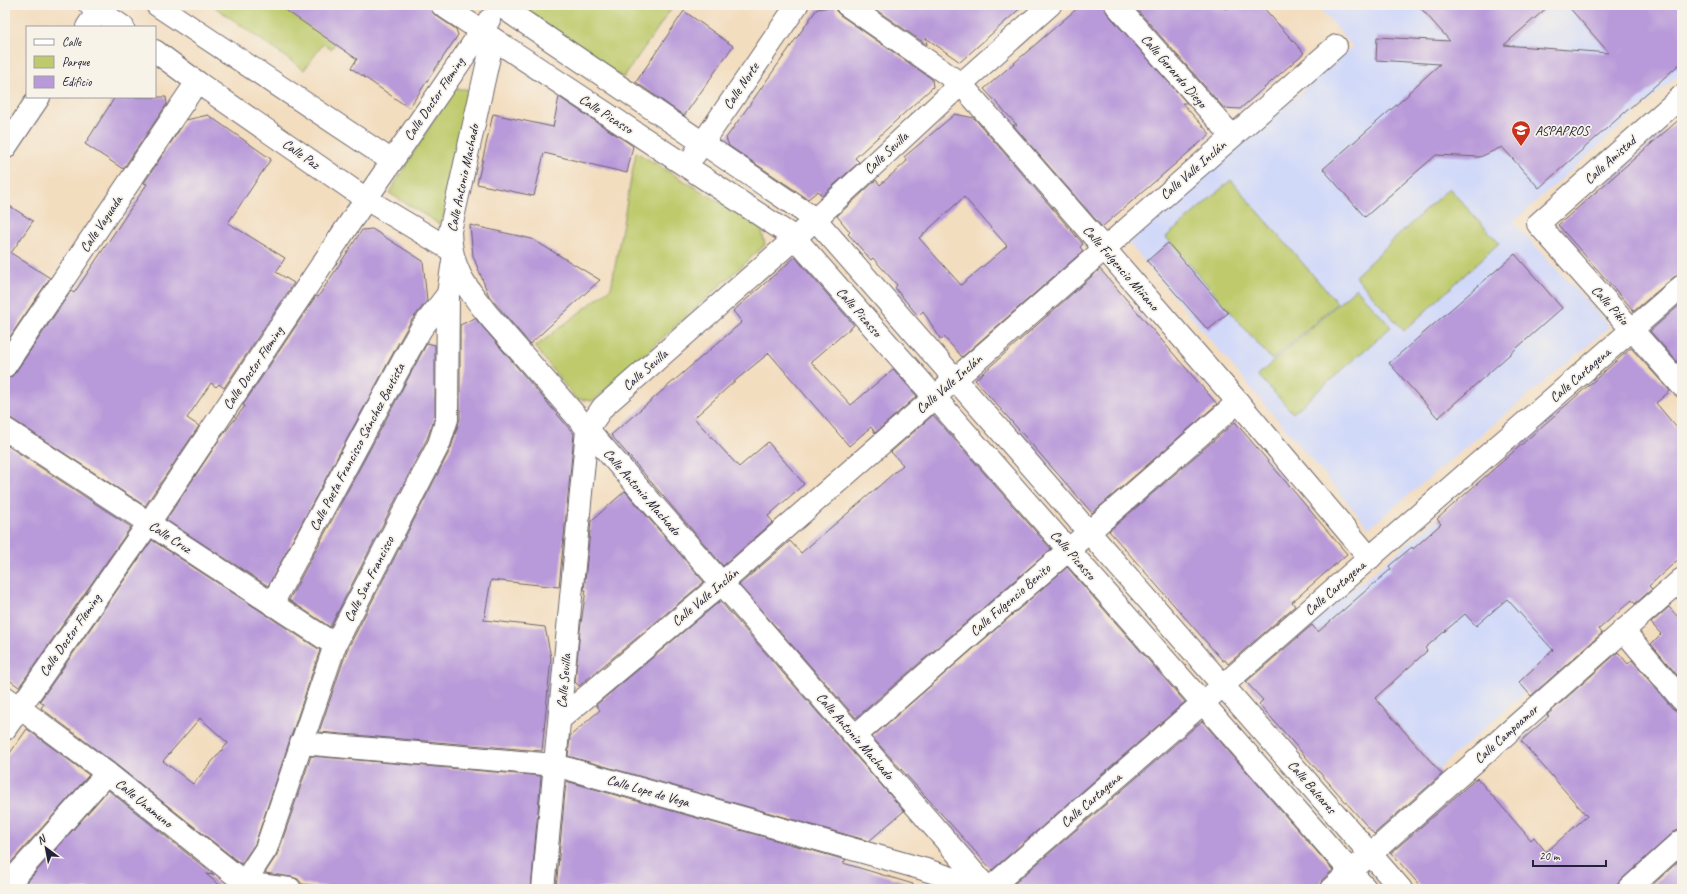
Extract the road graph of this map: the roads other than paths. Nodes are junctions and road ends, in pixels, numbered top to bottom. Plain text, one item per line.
1 (157, 5) edge
2 (442, 5) edge
3 (499, 5) edge
4 (797, 5) edge
5 (847, 5) edge
6 (1050, 5) edge
7 (1116, 5) edge
8 (95, 12) edge
9 (121, 26) edge
10 (487, 35) junction
11 (1336, 46) dead end
12 (156, 52) edge
13 (197, 82) junction
14 (961, 84) junction
15 (1682, 96) edge
16 (39, 98) edge
17 (1232, 136) junction
18 (702, 142) junction
19 (5, 148) edge
20 (392, 161) junction
21 (686, 167) junction
22 (366, 199) junction
23 (815, 219) junction
24 (1538, 224) joint
25 (795, 238) junction
26 (1103, 248) junction
27 (452, 255) junction
28 (1682, 286) edge
29 (448, 294) junction
30 (1632, 330) junction
31 (5, 366) edge
32 (955, 379) junction
33 (1682, 386) edge
34 (934, 397) junction
35 (1238, 402) junction
36 (5, 429) edge
37 (587, 430) junction
38 (149, 523) junction
39 (1088, 532) junction
40 (1068, 550) junction
41 (1370, 558) junction
42 (1682, 579) edge
43 (721, 584) junction
44 (272, 604) junction
45 (1623, 630) junction
46 (335, 645) junction
47 (1223, 685) junction
48 (1682, 700) edge
49 (12, 702) edge
50 (1203, 703) junction
51 (560, 719) junction
52 (5, 729) edge
53 (855, 736) junction
54 (301, 743) junction
55 (555, 765) junction
56 (107, 773) junction
57 (944, 839) junction
58 (1682, 841) edge
59 (1370, 854) junction
60 (923, 869) junction
61 (1351, 872) junction
62 (243, 886) edge
63 (5, 888) edge
64 (290, 889) edge
65 (543, 889) edge
66 (988, 889) edge
67 (1332, 889) edge
68 (1366, 889) edge
69 (1400, 889) edge
70 (1629, 889) edge

1 - 20 street
2 - 10 street, Calle Picasso
3 - 10 street, Calle Doctor Fleming
3 - 18 street, Calle Picasso
4 - 18 street, Calle Norte
5 - 14 street, Calle Fulgencio Miñano
6 - 14 street, Calle Sevilla
7 - 17 street, Calle Gerardo Diego
8 - 9 street
10 - 20 street, Calle Doctor Fleming
10 - 21 street, Calle Picasso
10 - 27 street, Calle Antonio Machado
11 - 17 street, Calle Valle Inclán
12 - 13 street, Calle Paz
13 - 22 street, Calle Paz
13 - 31 street, Calle Vaguada
14 - 23 street, Calle Sevilla
14 - 26 street, Calle Fulgencio Miñano
15 - 24 street, Calle Amistad
16 - 19 street
17 - 26 street, Calle Valle Inclán
18 - 21 street, Calle Norte
18 - 23 street, Calle Picasso
20 - 22 street, Calle Doctor Fleming
21 - 25 street, Calle Picasso
22 - 27 street, Calle Paz
22 - 38 street, Calle Doctor Fleming
23 - 25 street, Calle Sevilla
23 - 32 street, Calle Picasso
24 - 30 street, Calle Pikio
25 - 34 street, Calle Picasso
25 - 37 street, Calle Sevilla
26 - 32 street, Calle Valle Inclán
26 - 35 street, Calle Fulgencio Miñano
27 - 29 street, Calle San Francisco
27 - 37 street, Calle Antonio Machado
28 - 30 street, Calle Cartagena
29 - 44 street, Calle Poeta Francisco Sánchez Bautista
29 - 46 street, Calle San Francisco
30 - 33 street, Calle Pikio
30 - 41 street, Calle Cartagena
32 - 34 street, Calle Valle Inclán
32 - 39 street, Calle Picasso
34 - 40 street, Calle Picasso
34 - 43 street, Calle Valle Inclán
35 - 39 street, Calle Fulgencio Benito
35 - 41 street, Calle Fulgencio Miñano
36 - 38 street, Calle Cruz
37 - 43 street, Calle Antonio Machado
37 - 51 street, Calle Sevilla
38 - 44 street, Calle Cruz
38 - 49 street, Calle Doctor Fleming
39 - 40 street, Calle Fulgencio Benito
39 - 47 street, Calle Picasso
40 - 50 street, Calle Picasso
40 - 53 street, Calle Fulgencio Benito
41 - 47 street, Calle Cartagena
42 - 45 street, Calle Campoamor
43 - 51 street, Calle Valle Inclán
43 - 53 street, Calle Antonio Machado
44 - 46 street, Calle Cruz
45 - 48 street
45 - 59 street, Calle Campoamor
46 - 54 street, Calle San Francisco
47 - 50 street, Calle Cartagena
47 - 59 street, Calle Baleares
49 - 52 street, Calle Doctor Fleming
49 - 56 street, Calle Unamuno
50 - 61 street, Calle Baleares
50 - 66 street, Calle Cartagena
51 - 55 street, Calle Sevilla
53 - 57 street, Calle Antonio Machado
54 - 55 street, Calle Lope de Vega
54 - 62 street, Calle San Francisco
55 - 60 street, Calle Lope de Vega
55 - 65 street, Calle Sevilla
56 - 62 street, Calle Unamuno
56 - 63 street
57 - 60 street
57 - 66 street, Calle Antonio Machado
58 - 70 street
59 - 61 street, Calle Campoamor
59 - 69 street, Calle Baleares
60 - 66 street, Calle Lope de Vega
61 - 67 street, Calle Campoamor
61 - 68 street, Calle Baleares
62 - 64 street

